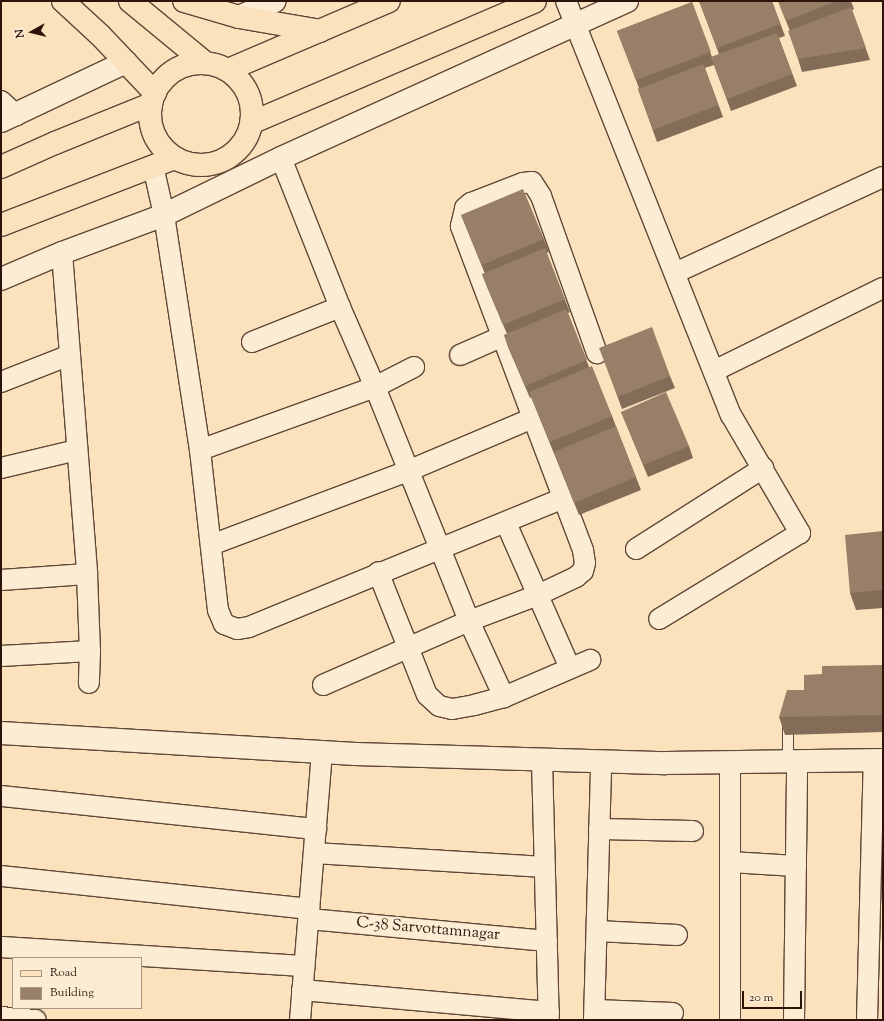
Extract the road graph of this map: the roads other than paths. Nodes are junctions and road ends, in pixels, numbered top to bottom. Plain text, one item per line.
1 (63, 1) edge
2 (130, 1) edge
3 (184, 1) edge
4 (275, 1) edge
5 (389, 1) edge
6 (535, 1) edge
7 (566, 1) edge
8 (627, 1) edge
9 (239, 17) junction
10 (575, 24) junction
11 (320, 31) junction
12 (126, 62) junction
13 (204, 62) junction
14 (228, 70) junction
15 (153, 98) junction
16 (6, 112) edge
17 (251, 123) junction
18 (174, 158) junction
19 (281, 158) junction
20 (153, 166) junction
21 (1, 167) edge
22 (883, 177) edge
23 (164, 215) junction
24 (1, 225) edge
25 (62, 253) junction
26 (675, 273) junction
27 (1, 279) edge
28 (883, 288) edge
29 (340, 307) junction
30 (501, 337) junction
31 (252, 342) dead end
32 (598, 353) dead end
33 (70, 355) junction
34 (460, 355) dead end
35 (414, 367) dead end
36 (714, 371) junction
37 (1, 382) edge
38 (375, 387) junction
39 (533, 418) junction
40 (77, 450) junction
41 (200, 450) junction
42 (1, 468) edge
43 (763, 468) junction
44 (408, 471) junction
45 (564, 498) junction
46 (506, 523) junction
47 (211, 545) junction
48 (440, 548) junction
49 (636, 548) dead end
50 (378, 572) junction
51 (87, 574) junction
52 (1, 580) edge
53 (538, 595) junction
54 (659, 619) dead end
55 (469, 621) junction
56 (408, 648) junction
57 (90, 651) junction
58 (1, 656) edge
59 (590, 660) dead end
60 (570, 668) junction
61 (88, 683) dead end
62 (323, 685) dead end
63 (504, 697) junction
64 (795, 715) edge
65 (1, 733) edge
66 (322, 753) junction
67 (542, 760) junction
68 (879, 760) edge
69 (792, 761) junction
70 (601, 762) junction
71 (730, 762) junction
72 (1, 796) edge
73 (316, 829) junction
74 (599, 829) junction
75 (693, 831) dead end
76 (314, 853) junction
77 (730, 862) junction
78 (796, 866) junction
79 (545, 867) junction
80 (1, 876) edge
81 (309, 914) junction
82 (597, 931) junction
83 (677, 935) dead end
84 (547, 941) junction
85 (1, 947) edge
86 (304, 966) junction
87 (302, 990) junction
88 (672, 1013) dead end
89 (595, 1015) edge
90 (549, 1016) edge
91 (1, 1017) edge
92 (730, 1019) edge
93 (36, 1020) edge
94 (300, 1020) edge
95 (794, 1020) edge
96 (867, 1020) edge

1 - 12 main road
2 - 13 main road
3 - 9 main road
4 - 9 street
5 - 11 main road
6 - 17 main road
7 - 10 street
8 - 10 street
9 - 11 main road
10 - 19 street
10 - 26 street
11 - 14 main road
12 - 15 main road
12 - 16 street
13 - 14 main road
13 - 15 main road
14 - 17 main road
15 - 18 main road
15 - 21 main road
17 - 18 main road
18 - 20 main road
19 - 23 street
19 - 29 street
20 - 23 street
20 - 24 main road
22 - 26 street
23 - 25 street
23 - 41 street
25 - 27 street
25 - 33 street
26 - 36 street
28 - 36 street
29 - 31 street
29 - 38 street
30 - 32 street
30 - 34 street
30 - 39 street
33 - 37 street
33 - 40 street
35 - 38 street
36 - 43 street
38 - 41 street
38 - 44 street
39 - 44 street
39 - 45 street
40 - 42 street
40 - 51 street
41 - 47 street
43 - 49 street
43 - 54 street
44 - 47 street
44 - 48 street
45 - 46 street
45 - 53 street
46 - 48 street
46 - 53 street
47 - 50 street
48 - 50 street
48 - 55 street
50 - 56 street
51 - 52 street
51 - 57 street
53 - 55 street
53 - 60 street
55 - 56 street
55 - 63 street
56 - 62 street
56 - 63 street
57 - 58 street
57 - 61 street
59 - 60 street
60 - 63 street
64 - 69 lane
65 - 66 street
66 - 67 street
66 - 73 street
67 - 70 street
67 - 79 street
68 - 69 street
68 - 96 street
69 - 71 street
69 - 78 street
70 - 71 street
70 - 74 street
71 - 77 street
72 - 73 street
73 - 76 street
74 - 75 street
74 - 82 street
76 - 79 street
76 - 81 street
77 - 78 street
77 - 92 street
78 - 95 street
79 - 84 street
80 - 81 street, C-38 Sarvottamnagar
81 - 84 street, C-38 Sarvottamnagar
81 - 86 street
82 - 83 street
82 - 89 street
84 - 90 street
85 - 86 street
86 - 87 street
87 - 90 street
87 - 94 street
88 - 89 street
91 - 93 street

